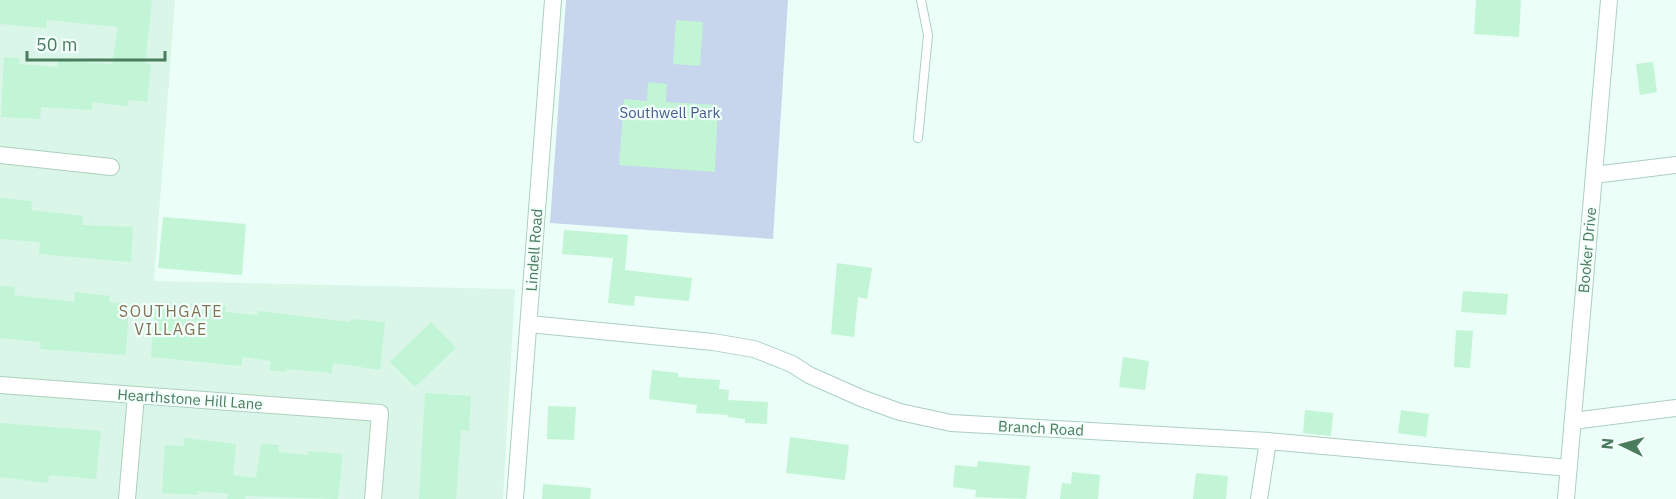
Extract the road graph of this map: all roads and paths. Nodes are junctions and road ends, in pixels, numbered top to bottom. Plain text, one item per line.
1 (553, 0) edge
2 (921, 0) edge
3 (1609, 0) edge
4 (918, 138) dead end
5 (0, 155) edge
6 (1676, 165) edge
7 (111, 167) dead end
8 (1594, 175) junction
9 (529, 324) junction
10 (0, 384) edge
11 (136, 395) junction
12 (1676, 408) edge
13 (1573, 421) junction
14 (1268, 441) junction
15 (1569, 468) junction
16 (127, 499) edge
17 (373, 499) edge
18 (514, 499) edge
19 (1259, 499) edge
20 (1566, 499) edge

1 - 9 street, Lindell Road
2 - 4 lane
3 - 8 street, Booker Drive
5 - 7 street
6 - 8 street
8 - 13 street, Booker Drive
9 - 14 street, Branch Road
9 - 18 street, Lindell Road
10 - 11 street, Hearthstone Hill Lane
11 - 16 street
11 - 17 street, Hearthstone Hill Lane
12 - 13 street
13 - 15 street, Booker Drive
14 - 15 street, Branch Road
14 - 19 street
15 - 20 street, Booker Drive

